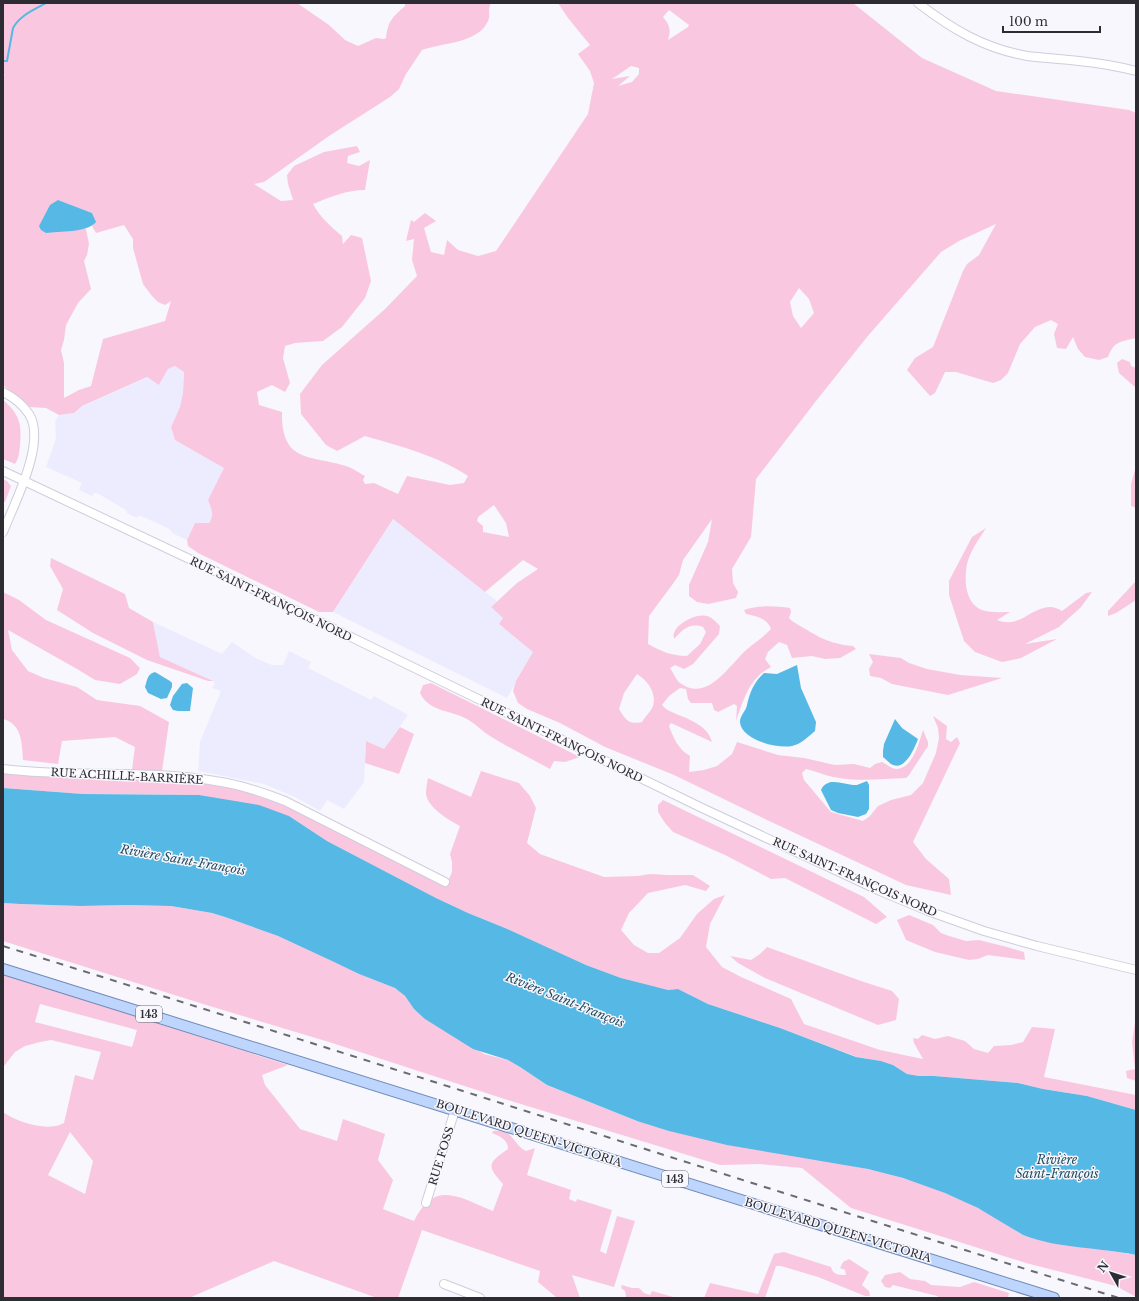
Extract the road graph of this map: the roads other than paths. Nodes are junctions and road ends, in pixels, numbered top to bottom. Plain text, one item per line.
1 (918, 3) edge
2 (1136, 71) edge
3 (3, 392) edge
4 (3, 471) edge
5 (23, 481) junction
6 (3, 532) edge
7 (3, 769) edge
8 (445, 882) dead end
9 (3, 969) edge
10 (1136, 970) edge
11 (456, 1110) junction
12 (426, 1203) dead end
13 (444, 1284) dead end
14 (480, 1298) edge
15 (1054, 1298) edge

1 - 2 street
3 - 5 street
4 - 5 street, RUE SAINT-FRANÇOIS NORD
5 - 6 street
5 - 10 street, RUE SAINT-FRANÇOIS NORD
7 - 8 street, RUE ACHILLE-BARRIÈRE
9 - 11 main road, BOULEVARD QUEEN-VICTORIA / 143
11 - 12 street, RUE FOSS
11 - 15 main road, BOULEVARD QUEEN-VICTORIA / 143
13 - 14 street

